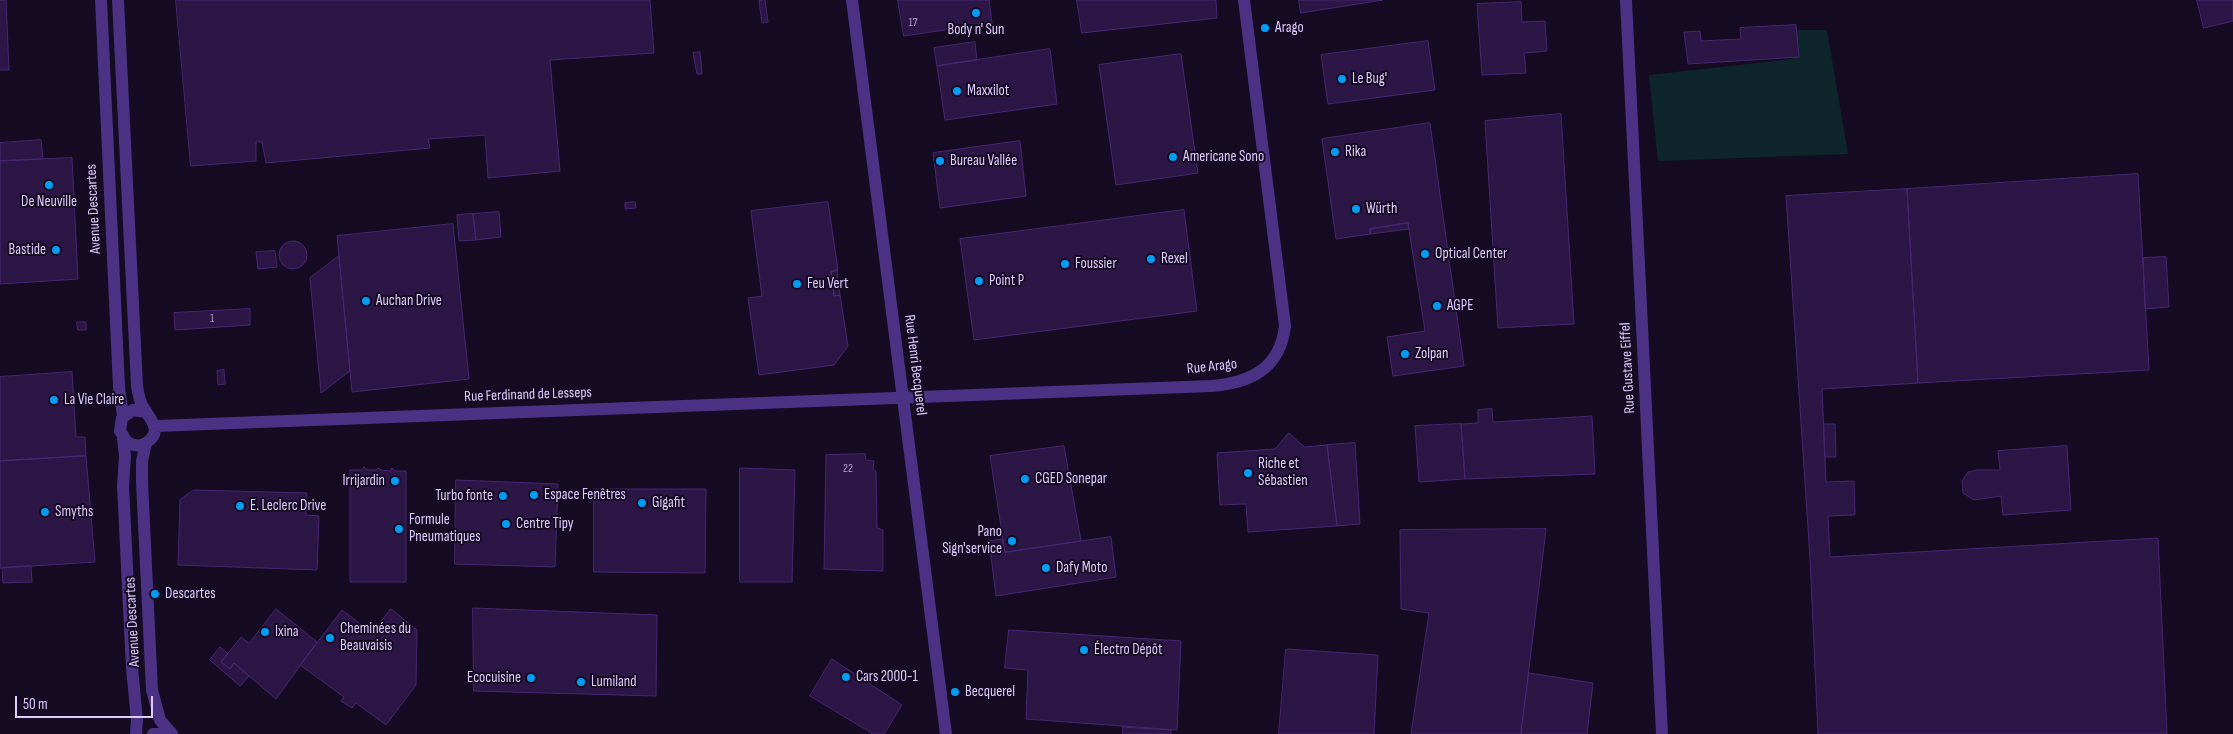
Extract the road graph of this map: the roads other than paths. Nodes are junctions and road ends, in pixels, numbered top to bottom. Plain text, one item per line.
1 (101, 0) edge
2 (118, 0) edge
3 (852, 0) edge
4 (1244, 0) edge
5 (1626, 0) edge
6 (903, 398) junction
7 (146, 412) junction
8 (123, 416) junction
9 (155, 426) junction
10 (123, 439) junction
11 (146, 443) junction
12 (136, 734) edge
13 (153, 734) edge
14 (167, 734) edge
15 (172, 734) edge
16 (946, 734) edge
17 (1662, 734) edge

1 - 8 street, Avenue Descartes
2 - 7 street
3 - 6 street, Rue Henri Becquerel
4 - 6 street, Rue Arago
5 - 17 street, Rue Gustave Eiffel
6 - 9 street, Rue Ferdinand de Lesseps
6 - 16 street, Rue Henri Becquerel
7 - 8 street
7 - 9 street
8 - 10 street, Avenue Descartes
9 - 11 street, Avenue Descartes
10 - 11 street
10 - 12 street, Avenue Descartes
11 - 15 street, Avenue Descartes
13 - 14 street

